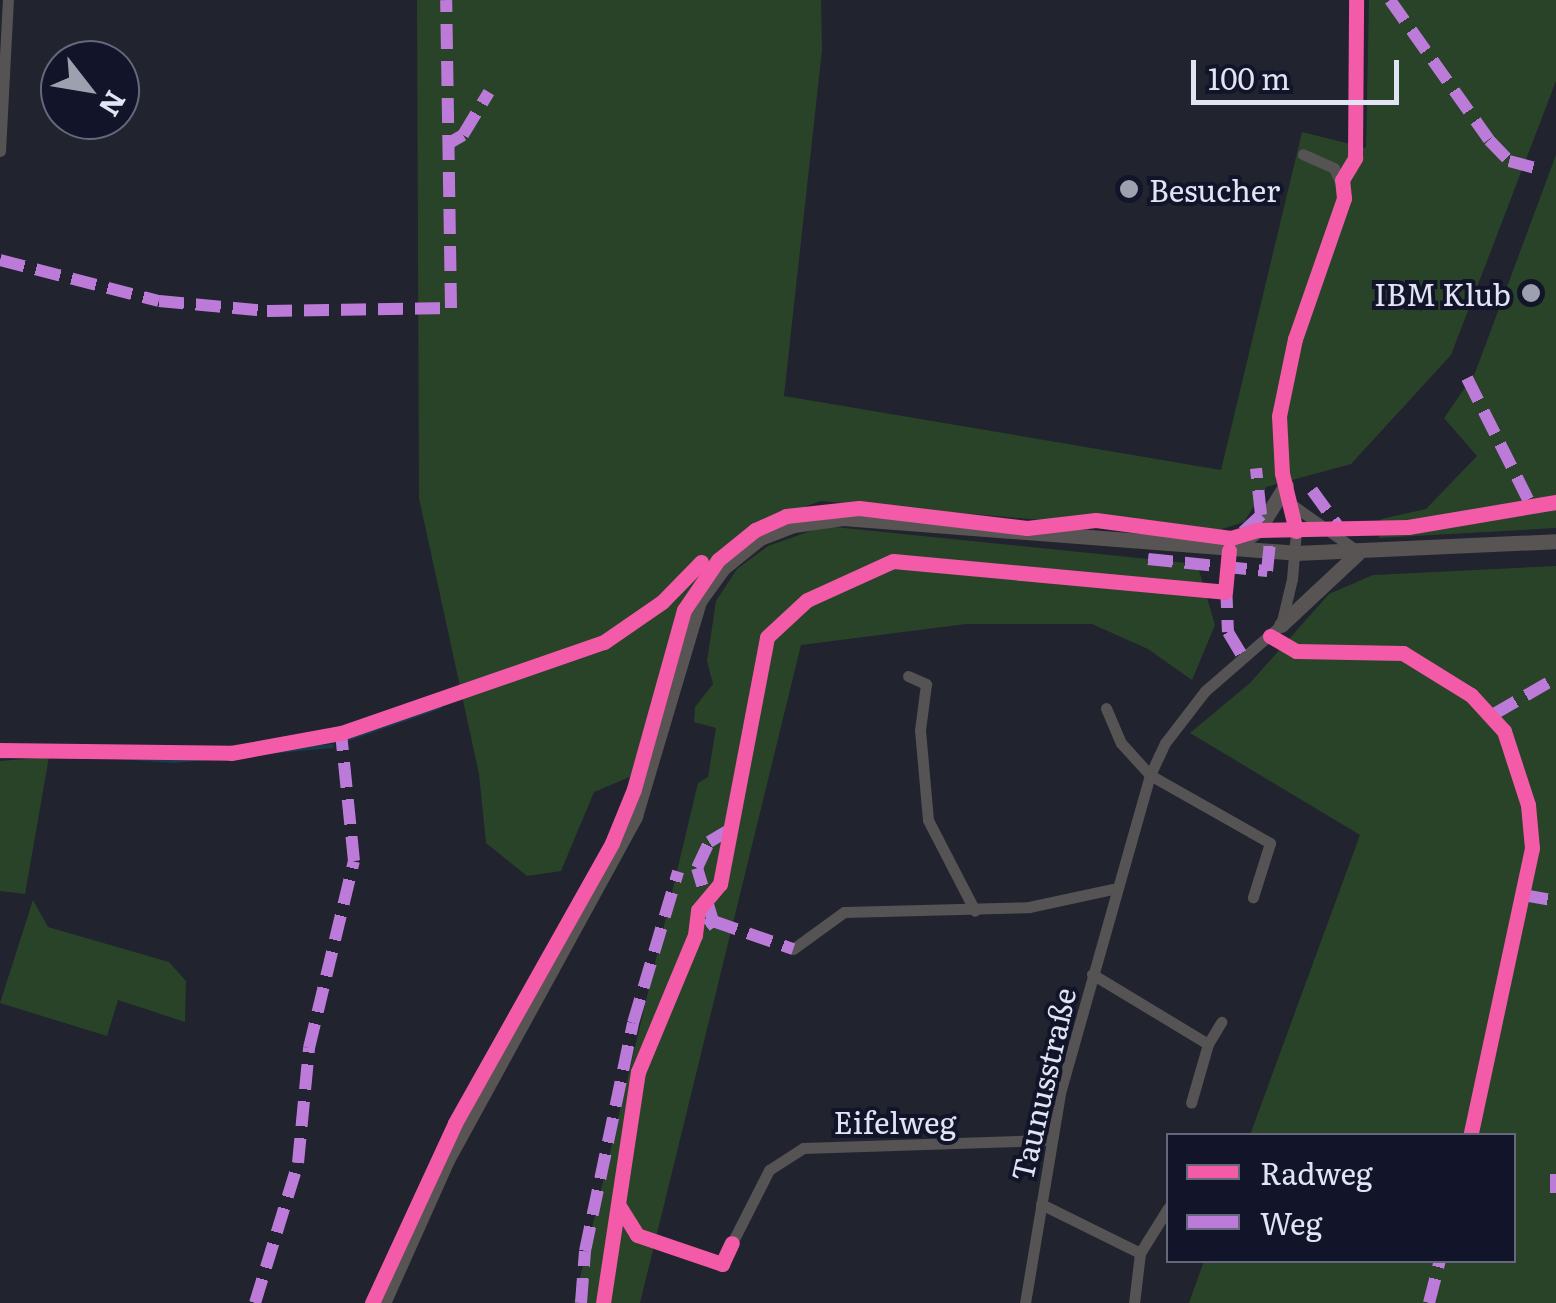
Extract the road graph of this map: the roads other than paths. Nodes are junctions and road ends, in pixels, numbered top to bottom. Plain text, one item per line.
1 (8, 0) edge
2 (0, 151) edge
3 (1303, 154) dead end
4 (1286, 486) junction
5 (1290, 504) junction
6 (1556, 541) edge
7 (1228, 550) junction
8 (1360, 552) junction
9 (1296, 553) junction
10 (1281, 625) junction
11 (908, 676) dead end
12 (1106, 708) dead end
13 (1150, 775) junction
14 (1113, 890) junction
15 (1253, 897) dead end
16 (976, 910) junction
17 (793, 949) dead end
18 (1092, 974) junction
19 (1221, 1022) dead end
20 (1208, 1044) junction
21 (1192, 1103) dead end
22 (1050, 1140) junction
23 (1041, 1204) junction
24 (1166, 1211) edge
25 (732, 1243) dead end
26 (1140, 1253) junction
27 (383, 1303) edge
28 (1026, 1303) edge
29 (1134, 1303) edge

1 - 2 street
3 - 4 street
4 - 5 street
4 - 7 main road
5 - 8 street
5 - 9 street
6 - 8 main road
7 - 9 main road
7 - 27 main road
8 - 9 main road
8 - 10 main road
9 - 10 street
10 - 13 street, Taunusstraße
11 - 16 street
12 - 13 street
13 - 14 street, Taunusstraße
13 - 15 street
14 - 16 street
14 - 18 street, Taunusstraße
16 - 17 street
18 - 20 street, Taunusstraße
18 - 22 street, Taunusstraße
19 - 20 street
20 - 21 street
22 - 23 street, Taunusstraße
22 - 25 street, Eifelweg
23 - 26 street, Taunusstraße
23 - 28 street, Taunusstraße
24 - 26 street
26 - 29 street

